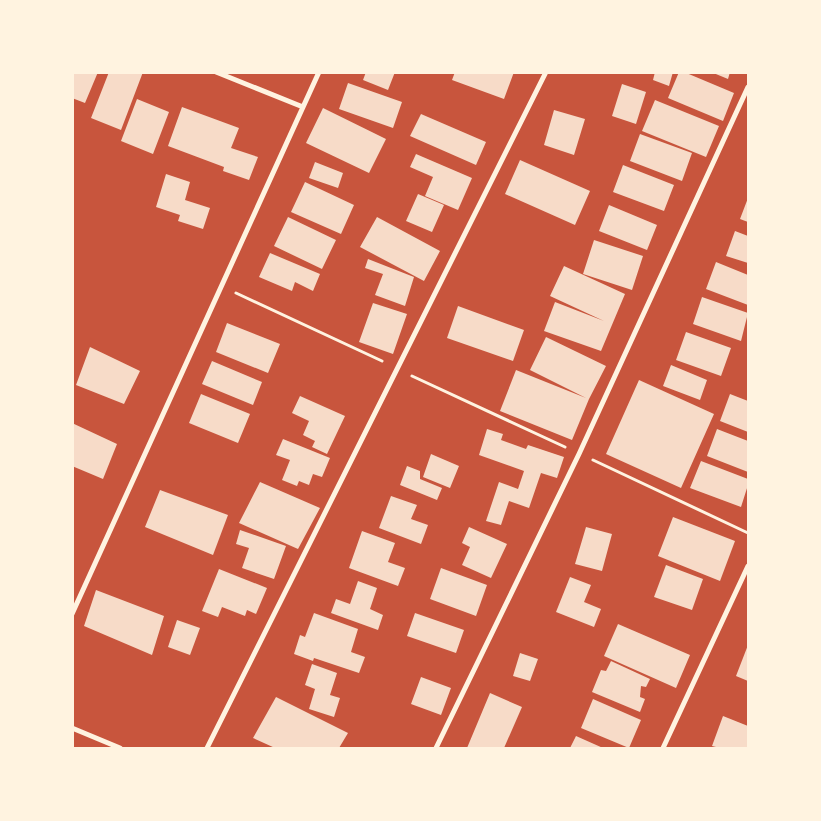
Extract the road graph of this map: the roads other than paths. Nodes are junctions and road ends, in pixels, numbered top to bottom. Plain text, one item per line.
1 (216, 72) edge
2 (319, 72) edge
3 (546, 72) edge
4 (748, 87) edge
5 (303, 107) junction
6 (748, 566) edge
7 (72, 614) edge
8 (72, 728) edge
9 (120, 748) edge
10 (207, 748) edge
11 (436, 748) edge
12 (663, 748) edge

1 - 5 street
2 - 5 street
3 - 10 street
4 - 11 street
5 - 7 street
6 - 12 street
8 - 9 street

